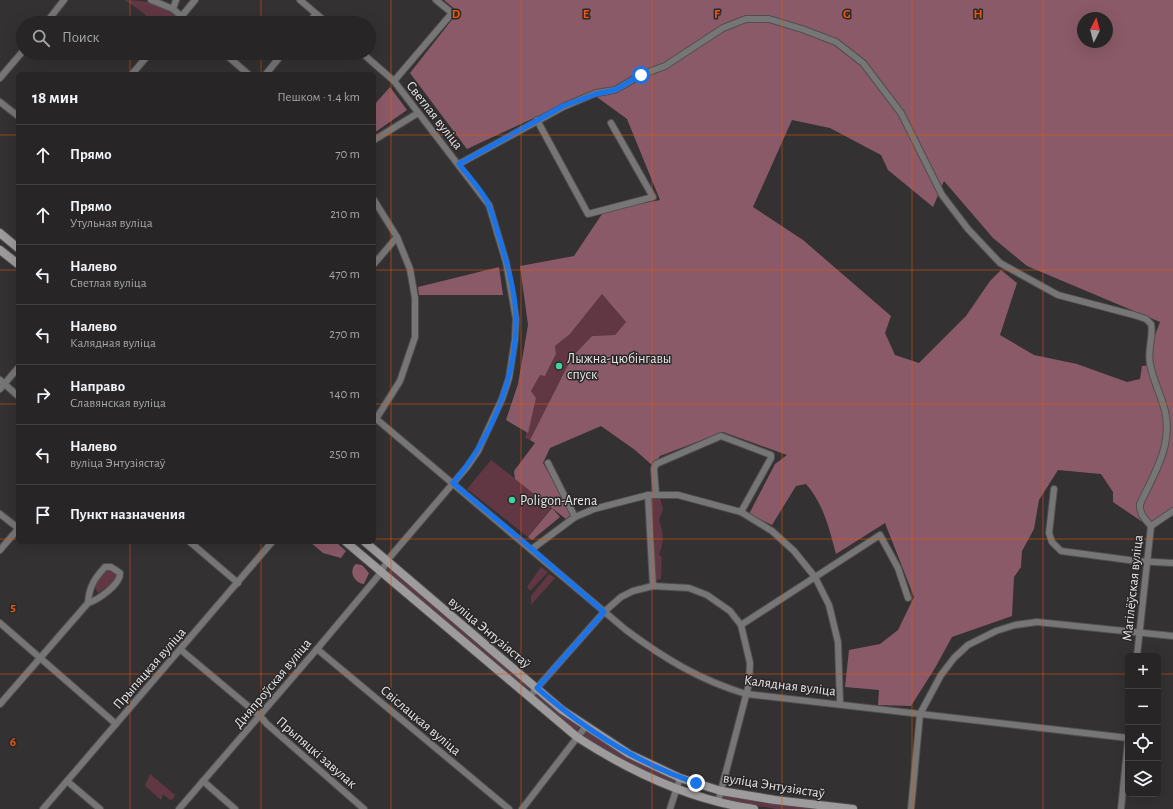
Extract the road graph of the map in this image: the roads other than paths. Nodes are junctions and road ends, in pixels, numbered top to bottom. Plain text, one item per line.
1 (64, 0) edge
2 (151, 0) edge
3 (176, 0) edge
4 (195, 0) edge
5 (300, 0) edge
6 (436, 0) edge
7 (173, 9) junction
8 (316, 14) joint
9 (51, 16) edge
10 (181, 16) joint
11 (318, 16) edge
12 (16, 59) edge
13 (144, 60) edge
14 (232, 60) edge
15 (277, 60) edge
16 (370, 60) edge
17 (134, 72) edge
18 (246, 72) edge
19 (268, 72) edge
20 (0, 78) edge
21 (394, 81) junction
22 (0, 102) edge
23 (418, 113) junction
24 (16, 114) edge
25 (537, 120) junction
26 (611, 123) dead end
27 (376, 139) edge
28 (459, 164) junction
29 (376, 203) edge
30 (0, 233) edge
31 (397, 237) junction
32 (16, 246) edge
33 (0, 250) edge
34 (16, 262) edge
35 (376, 262) edge
36 (16, 370) edge
37 (1, 384) edge
38 (16, 395) edge
39 (376, 417) edge
40 (376, 419) edge
41 (548, 463) dead end
42 (453, 483) junction
43 (1054, 489) dead end
44 (656, 494) junction
45 (648, 495) junction
46 (1173, 511) edge
47 (741, 512) junction
48 (0, 514) edge
49 (575, 517) junction
50 (1151, 526) junction
51 (16, 527) edge
52 (16, 531) edge
53 (192, 544) edge
54 (270, 544) edge
55 (348, 544) edge
56 (367, 544) edge
57 (532, 549) junction
58 (0, 550) edge
59 (388, 561) junction
60 (1147, 561) junction
61 (1173, 563) edge
62 (381, 571) junction
63 (815, 577) junction
64 (238, 583) junction
65 (653, 586) junction
66 (908, 598) dead end
67 (88, 603) junction
68 (604, 612) junction
69 (0, 623) edge
70 (741, 625) junction
71 (1139, 633) junction
72 (1173, 636) edge
73 (317, 649) junction
74 (181, 650) junction
75 (1137, 653) edge
76 (40, 658) junction
77 (537, 688) junction
78 (746, 694) junction
79 (529, 697) junction
80 (840, 703) junction
81 (0, 704) edge
82 (920, 714) junction
83 (260, 717) junction
84 (116, 724) junction
85 (586, 726) junction
86 (577, 737) junction
87 (1125, 739) edge
88 (1126, 761) edge
89 (680, 778) junction
90 (68, 781) junction
91 (203, 781) junction
92 (677, 789) junction
93 (721, 791) junction
94 (718, 802) junction
95 (43, 809) edge
96 (100, 809) edge
97 (179, 809) edge
98 (235, 809) edge
99 (364, 809) edge
100 (509, 809) edge
101 (522, 809) edge
102 (670, 809) edge
103 (754, 809) edge
104 (852, 809) edge
105 (910, 809) edge
106 (1121, 809) edge

1 - 9 street
2 - 7 street
3 - 7 street
4 - 10 street
5 - 8 street
6 - 21 street
7 - 10 street
8 - 11 street
12 - 20 street
13 - 17 street
14 - 18 street
15 - 19 street
16 - 21 street, Светлая вуліца
21 - 23 street, Светлая вуліца
22 - 24 street
23 - 27 street
23 - 28 street, Светлая вуліца
25 - 26 street
25 - 28 street
25 - 50 street
28 - 42 street, Светлая вуліца
29 - 31 street
30 - 32 street
31 - 35 street
31 - 39 street
33 - 34 street
36 - 37 street
37 - 38 street
40 - 42 street, Калядная вуліца
41 - 49 street
42 - 57 street, Калядная вуліца
42 - 59 street, Светлая вуліца
43 - 60 street
44 - 45 street
44 - 47 street
44 - 47 street
45 - 49 street
45 - 65 street
46 - 50 street, Магілёўская вуліца
47 - 63 street
48 - 51 street
49 - 57 street
50 - 60 street, Магілёўская вуліца
52 - 58 street
53 - 64 street
54 - 64 street, Прыпяцкая вуліца
55 - 62 street, вуліца Энтузіястаў
56 - 59 street, вуліца Энтузіястаў
57 - 68 street, Калядная вуліца
59 - 62 street, Дняпроўская вуліца
59 - 77 street, вуліца Энтузіястаў
60 - 61 street
60 - 71 street, Магілёўская вуліца
62 - 73 street, Дняпроўская вуліца
62 - 79 street, вуліца Энтузіястаў
63 - 66 street
63 - 70 street
63 - 80 street
64 - 74 street, Прыпяцкая вуліца
65 - 68 street
65 - 70 street
67 - 67 street
67 - 76 street
68 - 77 street
68 - 78 street, Калядная вуліца
69 - 76 street
70 - 78 street
71 - 72 street
71 - 75 street, Магілёўская вуліца
71 - 82 street
73 - 83 street, Дняпроўская вуліца
73 - 100 street, Свіслацкая вуліца
74 - 83 street, Прыпяцкі завулак
74 - 84 street, Прыпяцкая вуліца
76 - 81 street
76 - 84 street
77 - 79 street
77 - 85 street, вуліца Энтузіястаў
78 - 80 street, Калядная вуліца
78 - 93 street
79 - 86 street, вуліца Энтузіястаў
80 - 82 street, Калядная вуліца
82 - 87 street, Калядная вуліца
82 - 105 street
83 - 91 street, Дняпроўская вуліца
83 - 99 street, Прыпяцкі завулак
84 - 90 street, Прыпяцкая вуліца
85 - 86 street
85 - 89 street, вуліца Энтузіястаў
86 - 92 street, вуліца Энтузіястаў
86 - 101 street
88 - 106 street
89 - 92 street
89 - 93 street, вуліца Энтузіястаў
90 - 95 street, Прыпяцкая вуліца
90 - 96 street
91 - 97 street, Дняпроўская вуліца
91 - 98 street
92 - 94 street, вуліца Энтузіястаў
92 - 102 street
93 - 94 street
93 - 104 street, вуліца Энтузіястаў
94 - 103 street, вуліца Энтузіястаў

